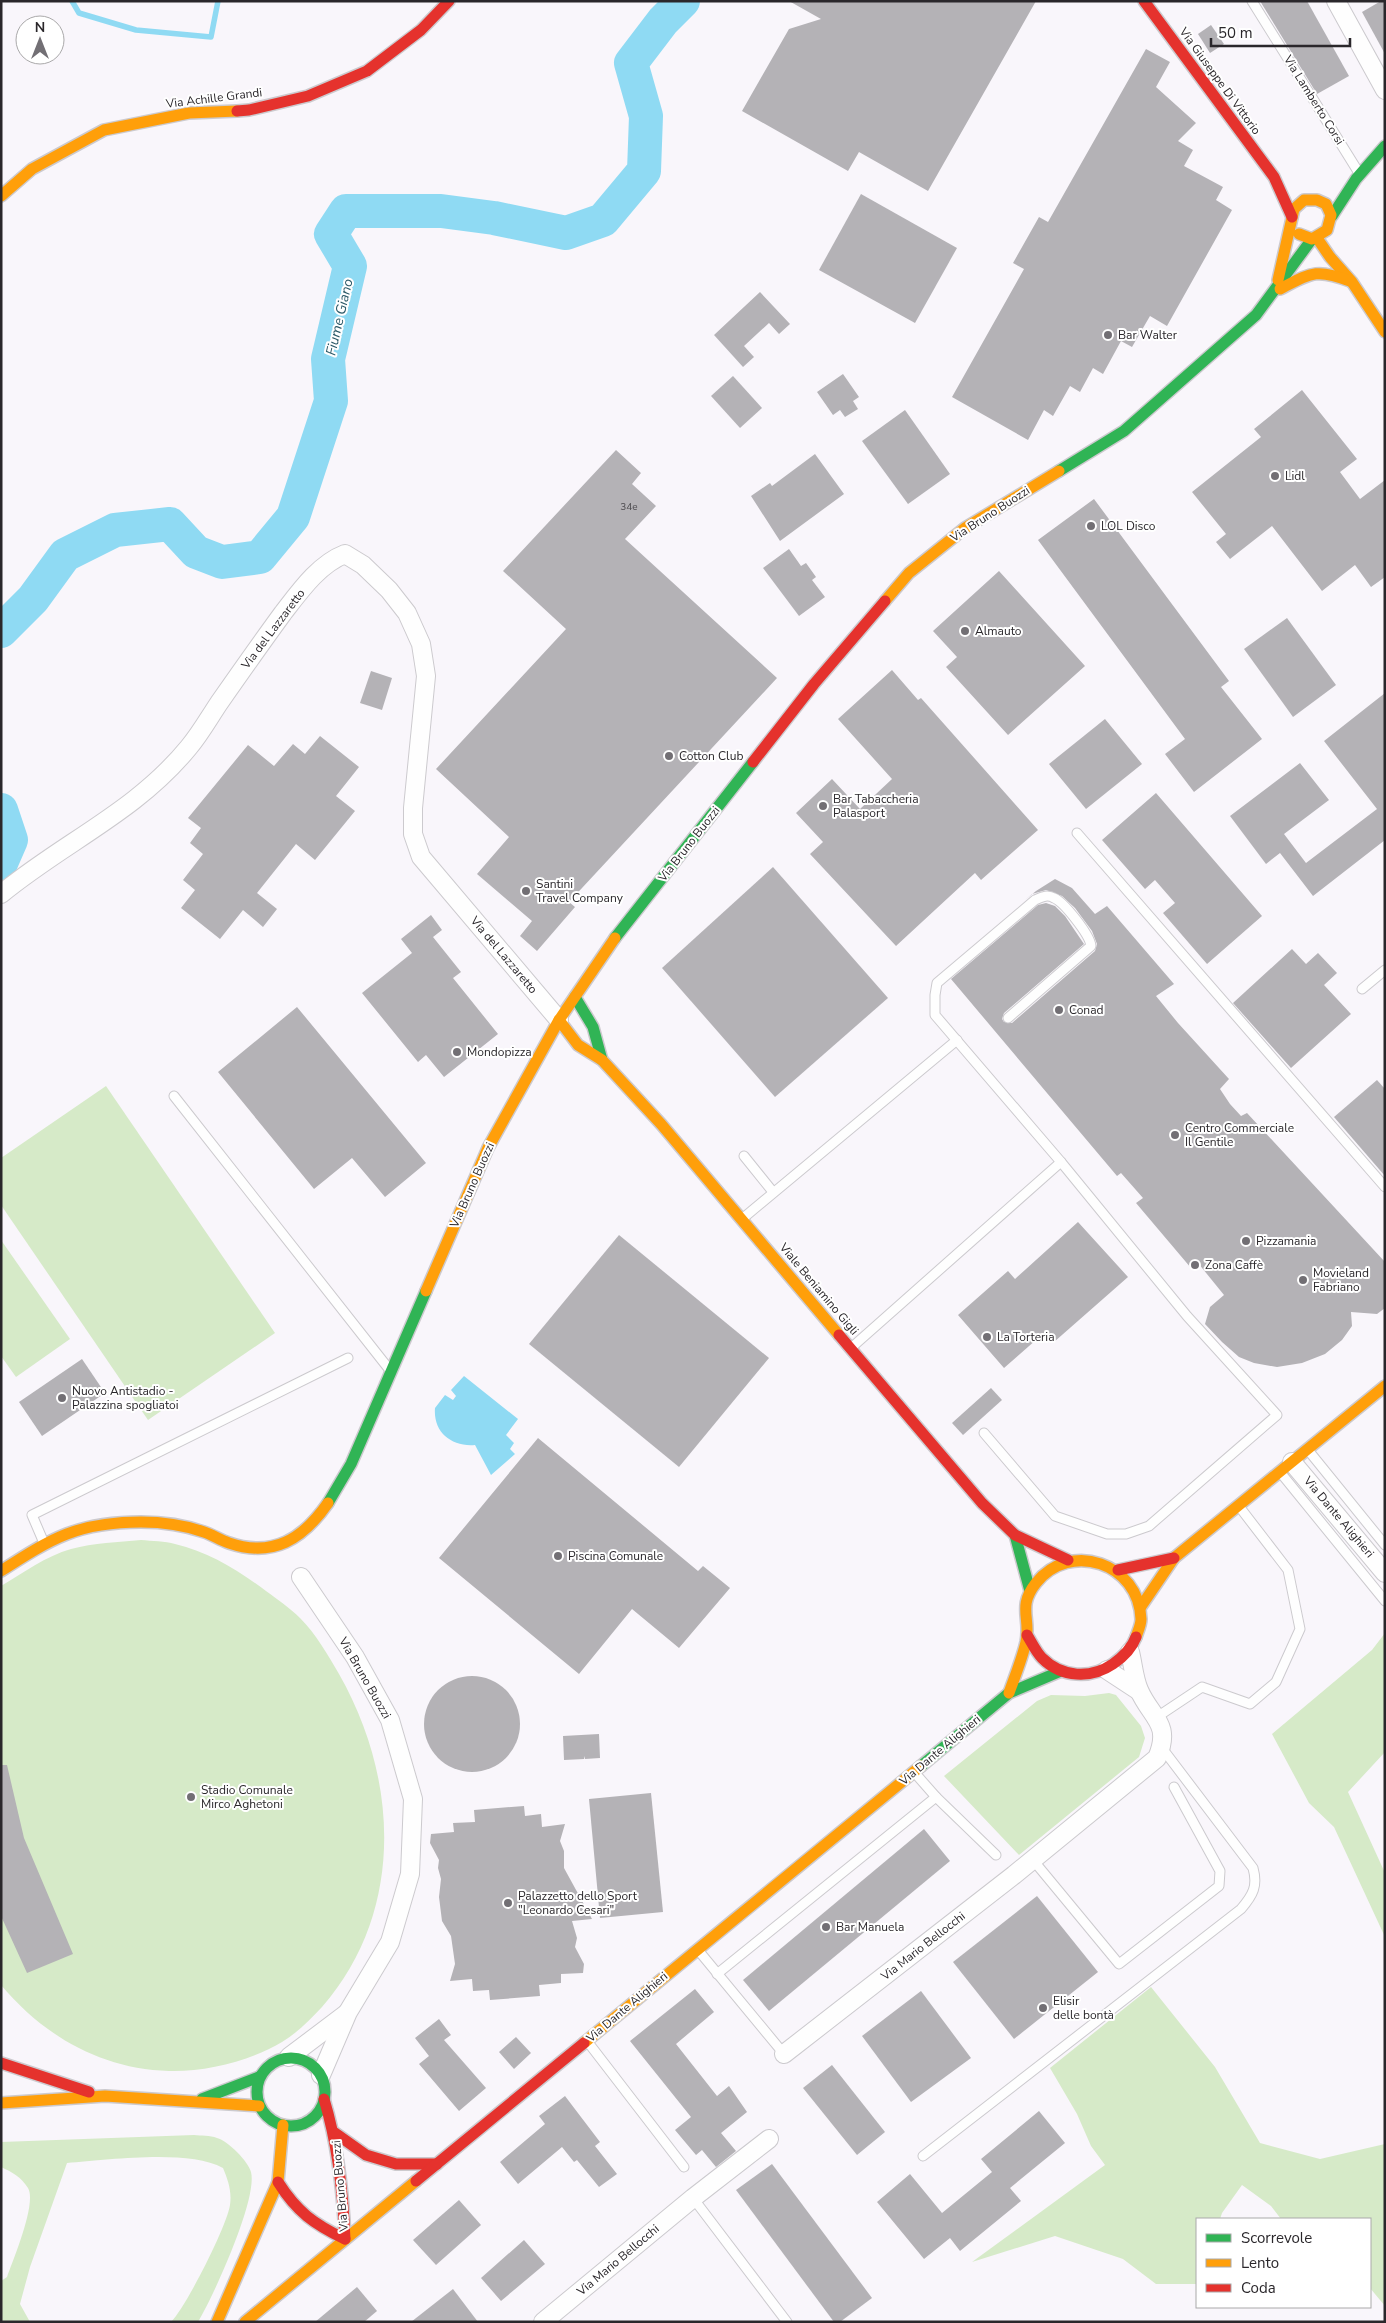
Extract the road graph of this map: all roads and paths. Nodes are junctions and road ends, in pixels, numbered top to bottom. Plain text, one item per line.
1 (449, 1) edge
2 (1144, 1) edge
3 (1252, 1) edge
4 (1335, 2) edge
5 (1385, 90) edge
6 (1385, 146) edge
7 (1358, 176) junction
8 (1274, 177) junction
9 (1, 196) edge
10 (1306, 200) junction
11 (1292, 219) junction
12 (1331, 221) junction
13 (1315, 239) junction
14 (1352, 282) junction
15 (1276, 291) junction
16 (1385, 332) edge
17 (1077, 833) dead end
18 (1, 894) edge
19 (1385, 970) edge
20 (1362, 989) dead end
21 (575, 996) junction
22 (1008, 1018) dead end
23 (558, 1020) junction
24 (957, 1040) junction
25 (602, 1060) junction
26 (174, 1096) dead end
27 (744, 1156) dead end
28 (1061, 1162) junction
29 (1385, 1187) edge
30 (773, 1192) junction
31 (742, 1219) junction
32 (851, 1348) junction
33 (348, 1358) dead end
34 (390, 1371) junction
35 (1385, 1386) edge
36 (984, 1433) dead end
37 (1307, 1450) junction
38 (1286, 1467) junction
39 (1238, 1505) junction
40 (1015, 1535) junction
41 (44, 1543) junction
42 (1385, 1545) edge
43 (1174, 1558) junction
44 (1068, 1560) junction
45 (1118, 1570) junction
46 (1, 1571) edge
47 (1385, 1573) edge
48 (301, 1578) dead end
49 (1030, 1591) junction
50 (1385, 1601) edge
51 (1140, 1608) junction
52 (1027, 1635) junction
53 (1130, 1652) junction
54 (1107, 1670) junction
55 (1061, 1671) junction
56 (1139, 1691) junction
57 (1009, 1693) junction
58 (1157, 1717) junction
59 (1162, 1748) junction
60 (913, 1772) junction
61 (1174, 1787) dead end
62 (936, 1797) junction
63 (996, 1855) dead end
64 (1033, 1860) junction
65 (698, 1949) junction
66 (717, 1974) junction
67 (348, 2012) junction
68 (587, 2041) junction
69 (784, 2054) joint
70 (289, 2057) junction
71 (1, 2063) edge
72 (321, 2075) junction
73 (259, 2077) junction
74 (106, 2096) junction
75 (324, 2099) junction
76 (194, 2102) junction
77 (1, 2103) edge
78 (259, 2106) junction
79 (283, 2126) junction
80 (335, 2133) junction
81 (769, 2139) dead end
82 (923, 2156) dead end
83 (437, 2164) junction
84 (684, 2167) dead end
85 (278, 2182) junction
86 (693, 2198) junction
87 (345, 2238) junction
88 (217, 2322) edge
89 (245, 2322) edge
90 (543, 2322) edge
91 (787, 2322) edge

1 - 9 street, Via Achille Grandi
2 - 8 street, Via Giuseppe Di Vittorio
3 - 7 lane, Via Lamberto Corsi
4 - 5 street
6 - 7 street
7 - 10 street
7 - 12 street
8 - 10 street, Via Giuseppe Di Vittorio
8 - 11 street, Via Giuseppe Di Vittorio
10 - 11 street
10 - 12 street, Via Giuseppe Di Vittorio
11 - 13 street, Via Giuseppe Di Vittorio
11 - 15 street, Via Bruno Buozzi
12 - 13 street
12 - 14 street, Via Giuseppe Di Vittorio
13 - 14 street, Via Giuseppe Di Vittorio
13 - 15 street, Via Bruno Buozzi
14 - 15 street, Via Bruno Buozzi
14 - 16 street, Via Giuseppe Di Vittorio
15 - 21 street, Via Bruno Buozzi
17 - 29 lane
18 - 23 street, Via del Lazzaretto
19 - 20 lane
21 - 23 street, Via Bruno Buozzi
21 - 25 street, Viale Beniamino Gigli
22 - 24 lane
23 - 25 street, Viale Beniamino Gigli
23 - 34 street, Via Bruno Buozzi
24 - 28 lane
24 - 30 lane
25 - 31 street, Viale Beniamino Gigli
26 - 34 lane
27 - 30 lane
28 - 32 lane
28 - 36 lane
30 - 31 lane
31 - 32 street, Viale Beniamino Gigli
32 - 40 street, Viale Beniamino Gigli
33 - 41 lane
34 - 41 street, Via Bruno Buozzi
35 - 37 street
37 - 38 street
37 - 42 lane
38 - 39 street
38 - 47 street, Via Dante Alighieri
38 - 50 lane
39 - 43 street
39 - 58 lane
40 - 44 street, Viale Beniamino Gigli
40 - 49 street
41 - 46 street
43 - 45 street
43 - 51 street
44 - 45 street, Via Dante Alighieri
44 - 49 street, Via Dante Alighieri
45 - 51 street, Via Dante Alighieri
48 - 67 street, Via Bruno Buozzi
49 - 52 street, Via Dante Alighieri
51 - 53 street, Via Dante Alighieri
52 - 55 street, Via Dante Alighieri
52 - 57 street, Via Dante Alighieri
53 - 54 street, Via Dante Alighieri
53 - 56 street
54 - 55 street, Via Dante Alighieri
54 - 56 street
55 - 57 street, Via Dante Alighieri
56 - 58 street
57 - 60 street, Via Dante Alighieri
58 - 59 street
59 - 64 street, Via Mario Bellocchi
59 - 82 lane
60 - 62 lane
60 - 65 street, Via Dante Alighieri
61 - 64 lane
62 - 63 lane
62 - 66 lane
64 - 69 street, Via Mario Bellocchi
65 - 66 lane, Via Mario Bellocchi
65 - 68 street, Via Dante Alighieri
66 - 69 lane, Via Mario Bellocchi
67 - 70 street, Via Bruno Buozzi
67 - 72 street, Via Bruno Buozzi
68 - 83 street, Via Dante Alighieri
68 - 84 lane
70 - 72 street
70 - 73 street, Via Bruno Buozzi
71 - 74 street
72 - 75 street, Via Bruno Buozzi
73 - 76 street, Via Bruno Buozzi
73 - 78 street
74 - 76 street
74 - 77 street
75 - 79 street
75 - 80 street, Via Bruno Buozzi
76 - 78 street
78 - 79 street
79 - 85 street
80 - 83 street, Via Bruno Buozzi
80 - 87 street, Via Bruno Buozzi
81 - 86 street, Via Mario Bellocchi
83 - 87 street, Via Dante Alighieri
85 - 87 street, Via Bruno Buozzi
85 - 88 street
86 - 90 street, Via Mario Bellocchi
86 - 91 lane
87 - 89 street, Via Dante Alighieri

